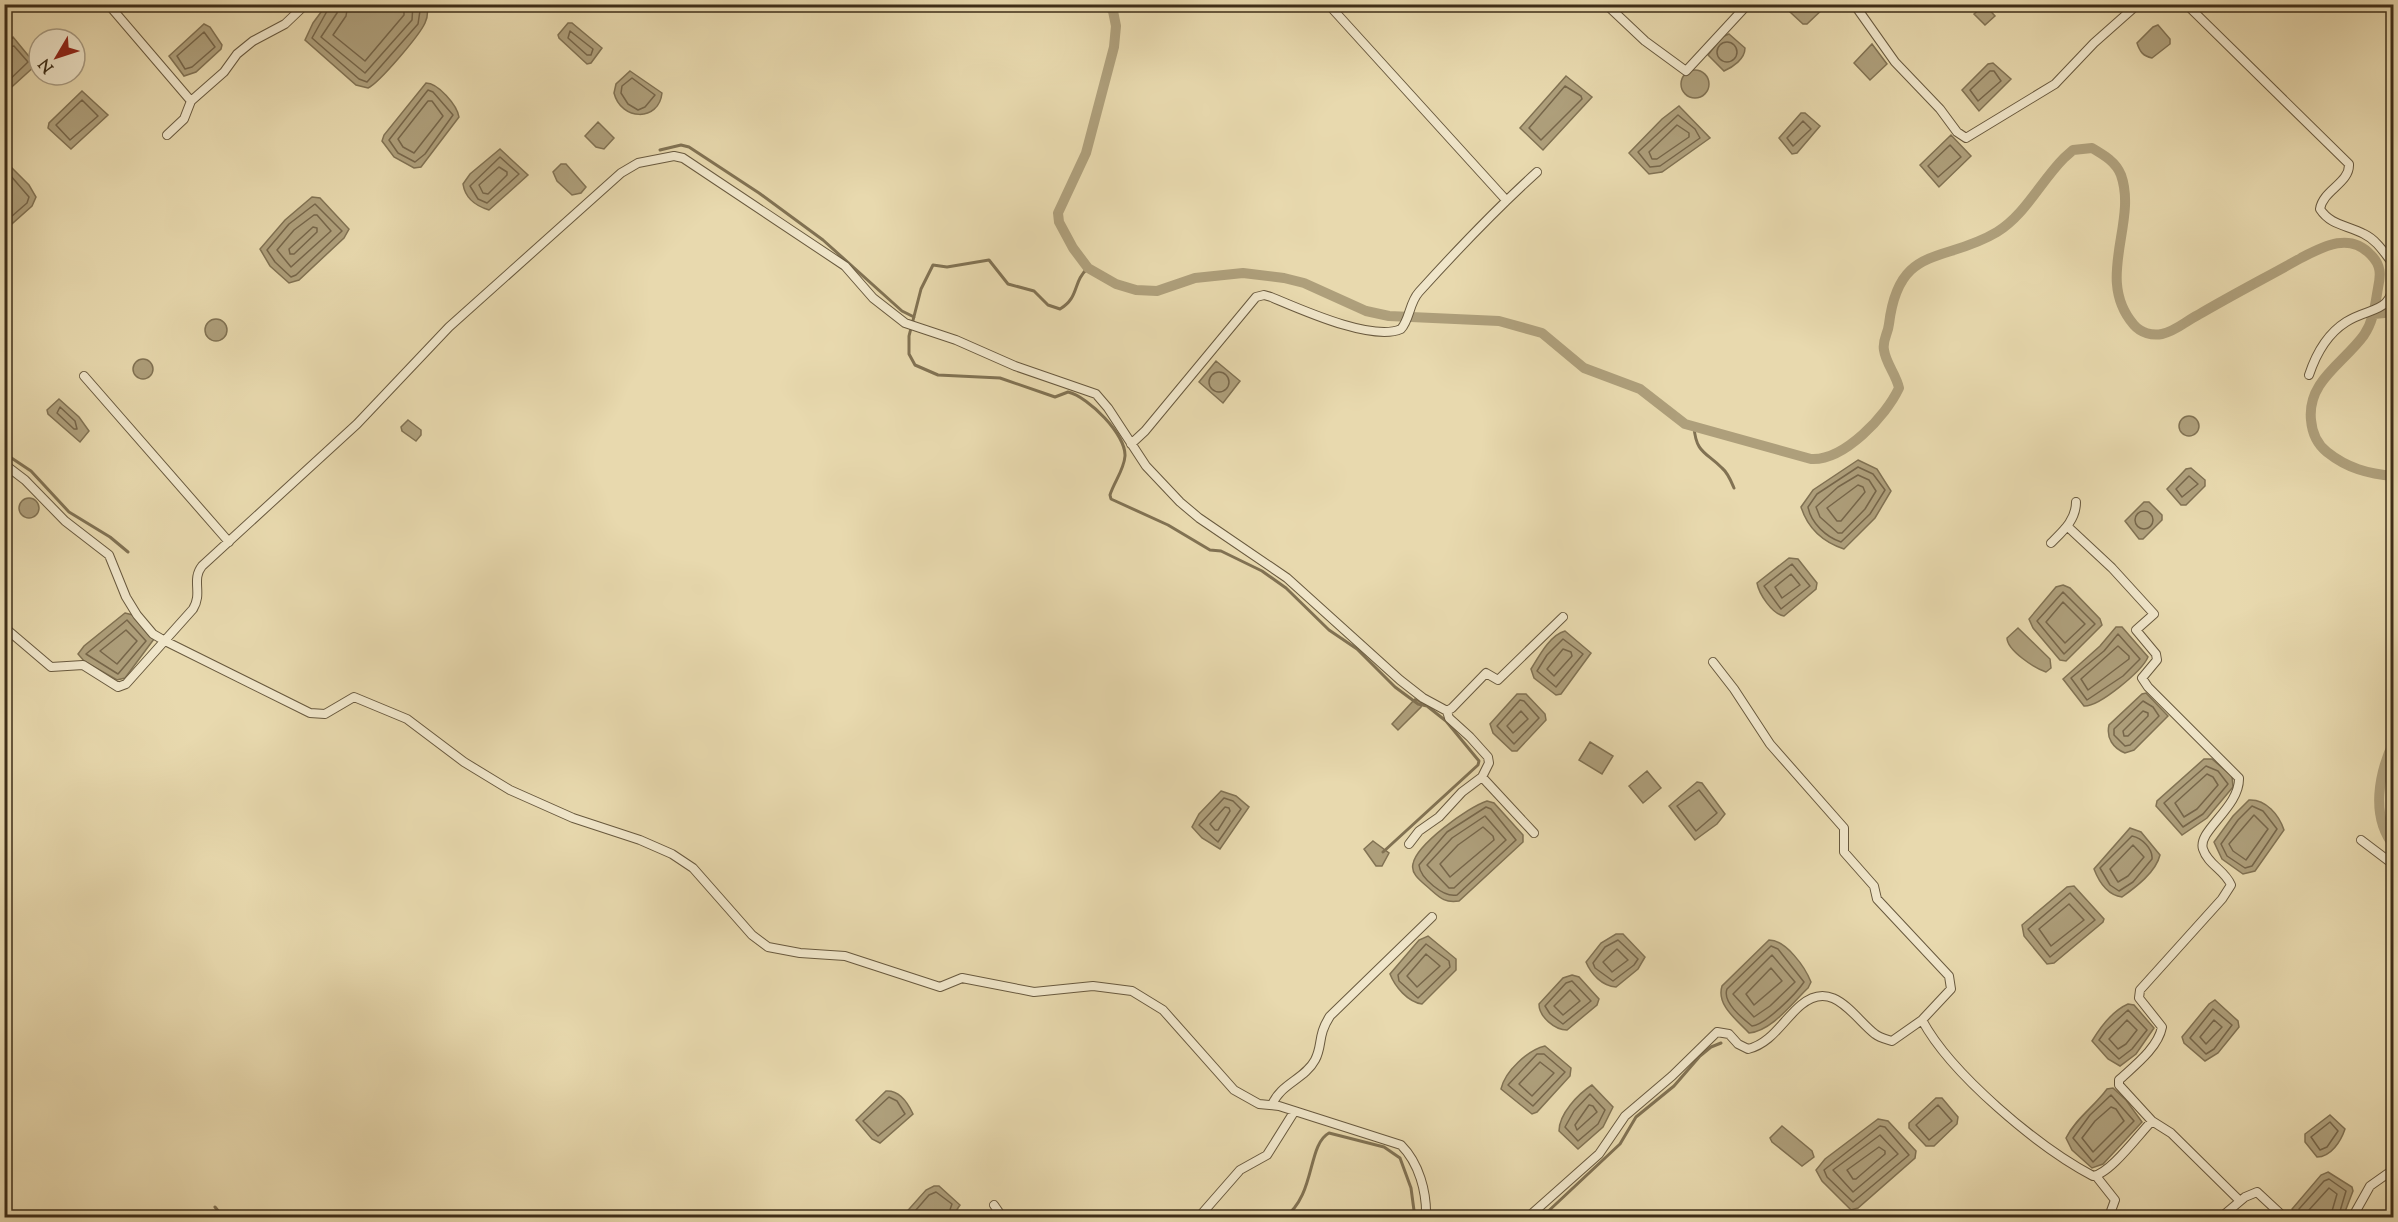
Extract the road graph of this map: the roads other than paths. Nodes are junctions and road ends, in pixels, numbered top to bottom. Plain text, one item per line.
1 (108, 4) edge
2 (306, 4) edge
3 (1328, 4) edge
4 (1748, 4) edge
5 (1854, 4) edge
6 (2138, 4) edge
7 (2186, 4) edge
8 (1609, 7) dead end
9 (191, 101) junction
10 (167, 135) dead end
11 (1537, 172) dead end
12 (1506, 200) junction
13 (2394, 265) edge
14 (2394, 278) edge
15 (84, 375) dead end
16 (2309, 375) dead end
17 (1131, 444) junction
18 (4, 464) edge
19 (2076, 502) dead end
20 (2067, 526) junction
21 (229, 542) junction
22 (2051, 543) dead end
23 (1563, 617) dead end
24 (4, 627) edge
25 (165, 641) junction
26 (1713, 663) dead end
27 (1447, 711) junction
28 (1482, 777) junction
29 (1534, 833) dead end
30 (2361, 840) dead end
31 (1408, 844) dead end
32 (2394, 865) edge
33 (1432, 917) dead end
34 (1922, 1020) junction
35 (1272, 1105) junction
36 (1294, 1112) junction
37 (2152, 1121) junction
38 (2394, 1169) edge
39 (2096, 1176) junction
40 (2240, 1202) junction
41 (993, 1205) dead end
42 (2111, 1212) dead end
43 (1004, 1218) edge
44 (1198, 1218) edge
45 (1426, 1218) edge
46 (1527, 1218) edge
47 (2220, 1218) edge
48 (2285, 1218) edge
49 (2352, 1218) edge

1 - 9 street
2 - 9 street
3 - 12 street
4 - 8 street
5 - 6 street
7 - 13 street
9 - 10 street
11 - 12 street
12 - 17 street
14 - 16 street
15 - 21 street
17 - 21 street
17 - 27 street
18 - 25 street
19 - 20 street
20 - 22 street
20 - 37 street
21 - 25 street
23 - 27 street
24 - 25 street
25 - 35 street
26 - 34 street
27 - 28 street
28 - 29 street
28 - 31 street
30 - 32 street
33 - 35 street
34 - 39 street
34 - 46 street
35 - 36 street
36 - 44 street
36 - 45 street
37 - 39 street
37 - 40 street
38 - 49 street
39 - 42 street
40 - 47 street
40 - 48 street
41 - 43 street

